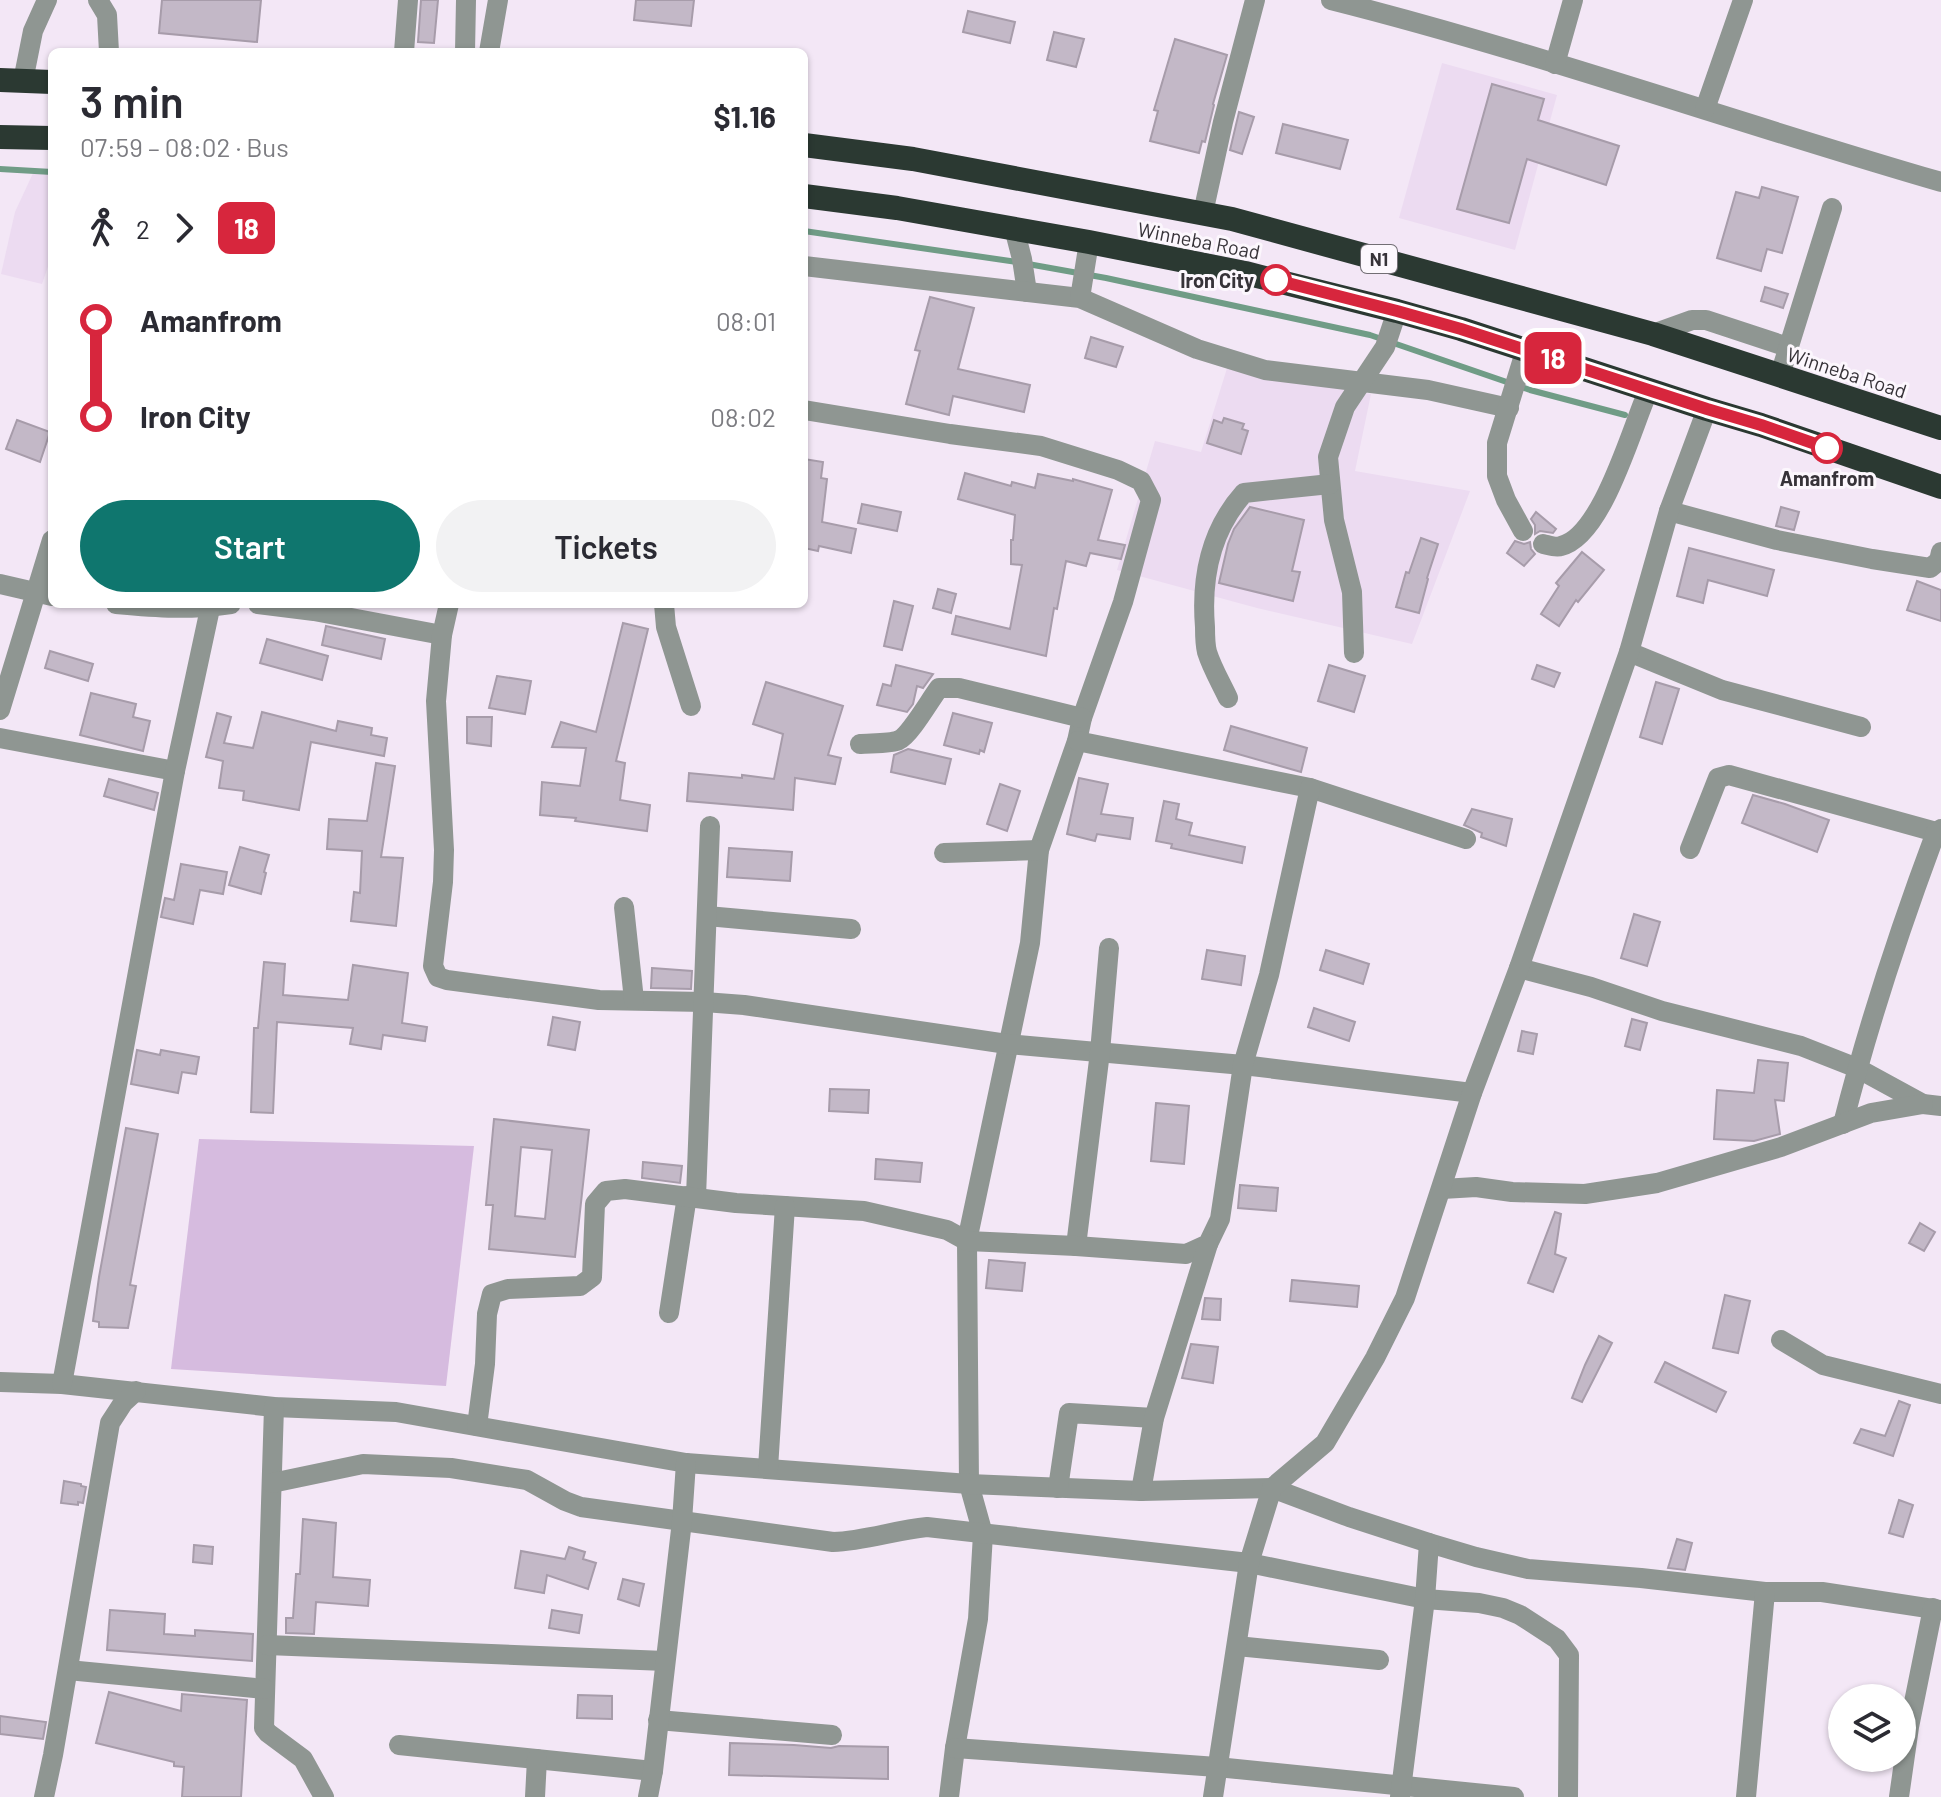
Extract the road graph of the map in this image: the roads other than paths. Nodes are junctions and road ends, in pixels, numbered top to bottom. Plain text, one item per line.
1 (47, 0) edge
2 (98, 0) edge
3 (408, 0) edge
4 (466, 0) edge
5 (498, 0) edge
6 (1255, 0) edge
7 (1331, 0) edge
8 (1573, 0) edge
9 (1743, 0) edge
10 (1388, 7) edge
11 (109, 48) edge
12 (404, 48) edge
13 (465, 48) edge
14 (490, 48) edge
15 (1555, 64) junction
16 (12, 81) edge
17 (48, 82) edge
18 (1705, 109) junction
19 (0, 137) edge
20 (48, 138) edge
21 (808, 146) edge
22 (1941, 182) edge
23 (808, 197) edge
24 (1832, 208) dead end
25 (1203, 213) junction
26 (1014, 228) junction
27 (1089, 242) junction
28 (808, 266) edge
29 (1027, 292) junction
30 (1080, 298) junction
31 (1397, 311) junction
32 (1653, 334) junction
33 (1788, 347) junction
34 (1526, 349) junction
35 (1780, 375) junction
36 (1362, 382) junction
37 (1649, 389) junction
38 (1509, 408) junction
39 (1707, 409) junction
40 (808, 411) edge
41 (1941, 428) edge
42 (1330, 484) junction
43 (1941, 487) edge
44 (1669, 511) junction
45 (1523, 531) dead end
46 (1543, 544) dead end
47 (1941, 552) edge
48 (48, 568) edge
49 (0, 584) edge
50 (44, 595) edge
51 (161, 608) edge
52 (185, 608) edge
53 (210, 608) edge
54 (290, 608) edge
55 (448, 608) edge
56 (664, 608) edge
57 (442, 635) junction
58 (1629, 652) junction
59 (1354, 653) dead end
60 (1228, 698) dead end
61 (691, 706) dead end
62 (0, 710) edge
63 (1082, 718) junction
64 (1861, 727) dead end
65 (0, 738) edge
66 (1077, 741) junction
67 (860, 744) dead end
68 (175, 771) junction
69 (1310, 788) junction
70 (710, 826) dead end
71 (1939, 831) edge
72 (1466, 839) dead end
73 (1690, 849) dead end
74 (1039, 850) junction
75 (944, 853) dead end
76 (624, 907) dead end
77 (707, 916) junction
78 (851, 929) dead end
79 (1109, 948) dead end
80 (1519, 968) junction
81 (634, 1000) junction
82 (704, 1002) junction
83 (1007, 1044) junction
84 (1100, 1052) junction
85 (1243, 1065) junction
86 (1857, 1068) junction
87 (1472, 1093) junction
88 (1932, 1105) edge
89 (1843, 1124) junction
90 (1442, 1189) junction
91 (691, 1197) junction
92 (785, 1206) junction
93 (967, 1241) junction
94 (1208, 1244) junction
95 (1076, 1246) junction
96 (669, 1313) dead end
97 (1781, 1340) dead end
98 (0, 1382) edge
99 (62, 1384) junction
100 (136, 1391) junction
101 (1941, 1394) edge
102 (274, 1407) junction
103 (1154, 1418) junction
104 (477, 1426) junction
105 (686, 1463) junction
106 (768, 1468) junction
107 (272, 1483) junction
108 (969, 1484) junction
109 (1058, 1488) junction
110 (1272, 1488) junction
111 (1141, 1491) junction
112 (682, 1521) junction
113 (983, 1534) junction
114 (1429, 1543) junction
115 (1249, 1563) junction
116 (1765, 1592) junction
117 (1425, 1599) junction
118 (1937, 1609) edge
119 (267, 1645) junction
120 (1237, 1646) junction
121 (1379, 1660) dead end
122 (665, 1661) junction
123 (68, 1670) junction
124 (265, 1689) junction
125 (658, 1720) junction
126 (832, 1735) dead end
127 (399, 1745) dead end
128 (955, 1748) junction
129 (537, 1759) junction
130 (1217, 1767) junction
131 (653, 1771) junction
132 (1401, 1791) edge
133 (44, 1797) edge
134 (324, 1797) edge
135 (535, 1797) edge
136 (648, 1797) edge
137 (949, 1797) edge
138 (1213, 1797) edge
139 (1514, 1797) edge
140 (1568, 1797) edge
141 (1746, 1797) edge
142 (1899, 1797) edge

1 - 16 street
2 - 11 street
3 - 12 street
4 - 13 street
5 - 14 street
6 - 25 street
7 - 10 street
8 - 15 street
9 - 18 street
10 - 15 street
15 - 18 street
16 - 17 highway
18 - 22 street
19 - 20 highway
21 - 25 highway, Winneba Road / N1
23 - 26 highway, Winneba Road / N1
24 - 33 street
25 - 32 highway, Winneba Road / N1
26 - 27 highway, Winneba Road / N1
26 - 29 street
27 - 30 street
27 - 31 highway, Winneba Road / N1
28 - 29 street
29 - 30 street
30 - 36 street
31 - 34 highway, Winneba Road / N1
31 - 36 street
32 - 33 street
32 - 35 highway, Winneba Road / N1
33 - 35 street
34 - 37 highway, Winneba Road / N1
34 - 38 street
35 - 41 highway, Winneba Road / N1
36 - 38 street
36 - 42 street
37 - 39 highway, Winneba Road / N1
37 - 46 street
38 - 45 street
39 - 43 highway, Winneba Road / N1
39 - 44 street
40 - 63 street
42 - 59 street
42 - 60 street
44 - 47 street
44 - 58 street
48 - 50 street
49 - 50 street
50 - 62 street
51 - 52 street
53 - 68 street
54 - 57 street
55 - 57 street
56 - 61 street
57 - 81 street
58 - 64 street
58 - 80 street
63 - 66 street
63 - 67 street
65 - 68 street
66 - 69 street
66 - 74 street
68 - 99 street
69 - 72 street
69 - 85 street
70 - 77 street
71 - 73 street
71 - 86 street
74 - 75 street
74 - 83 street
76 - 81 street
77 - 78 street
77 - 82 street
79 - 84 street
80 - 86 street
80 - 87 street
81 - 82 street
82 - 83 street
82 - 91 street
83 - 84 street
83 - 93 street
84 - 85 street
84 - 95 street
85 - 87 street
85 - 94 street
86 - 88 street
86 - 89 street
87 - 90 street
88 - 89 street
89 - 90 street
90 - 110 street
91 - 92 street
91 - 96 street
91 - 104 street
92 - 93 street
92 - 106 street
93 - 95 street
93 - 108 street
94 - 95 street
94 - 103 street
97 - 101 street
98 - 99 street
99 - 100 street
100 - 102 street
100 - 123 street
102 - 104 street
102 - 107 street
103 - 109 street
103 - 111 street
104 - 105 street
105 - 106 street
105 - 112 street
106 - 108 street
107 - 112 street
107 - 119 street
108 - 109 street
108 - 113 street
109 - 111 street
110 - 111 street
110 - 114 street
110 - 115 street
112 - 113 street
112 - 122 street
113 - 115 street
113 - 128 street
114 - 116 street
114 - 117 street
115 - 117 street
115 - 120 street
116 - 118 street
116 - 141 street
117 - 132 street
117 - 140 street
118 - 142 street
119 - 122 street
119 - 124 street
120 - 121 street
120 - 130 street
122 - 125 street
123 - 124 street
123 - 133 street
124 - 134 street
125 - 126 street
125 - 131 street
127 - 129 street
128 - 130 street
128 - 137 street
129 - 131 street
129 - 135 street
130 - 132 street
130 - 138 street
131 - 136 street
132 - 139 street

